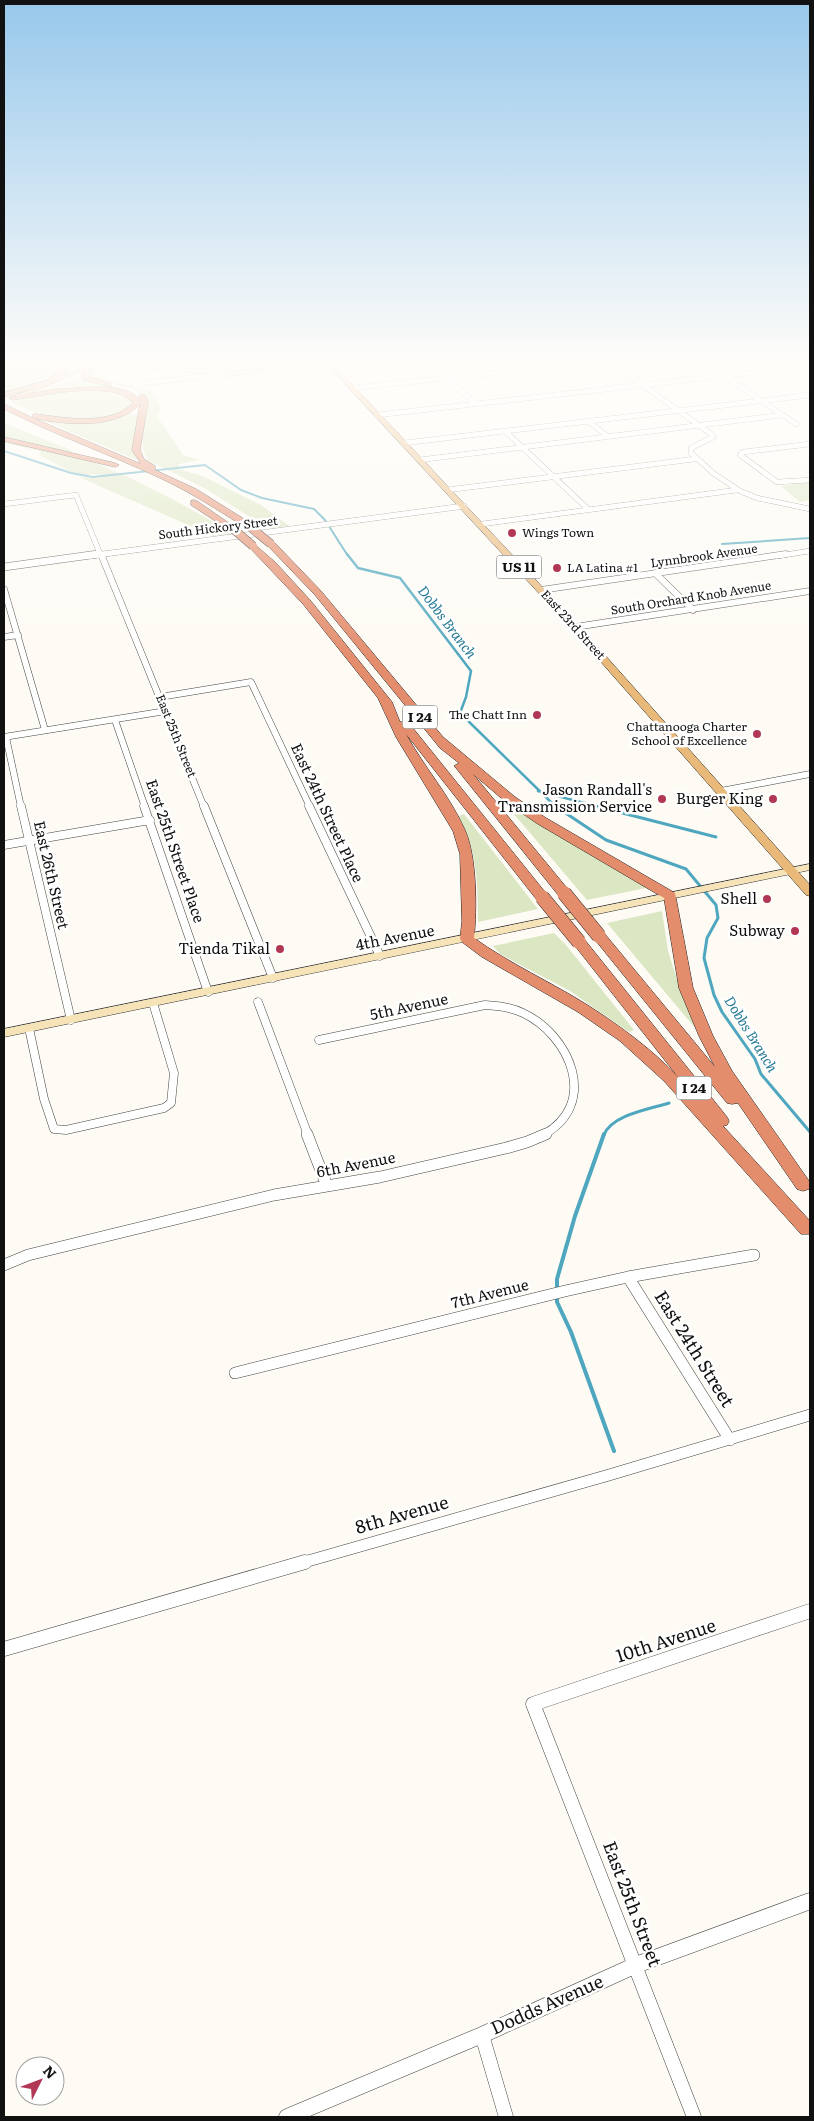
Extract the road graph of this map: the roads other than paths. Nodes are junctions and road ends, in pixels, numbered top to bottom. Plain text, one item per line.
1 (106, 462) edge
2 (110, 462) edge
3 (130, 462) edge
4 (144, 462) edge
5 (421, 462) edge
6 (539, 462) edge
7 (670, 462) edge
8 (699, 462) edge
9 (750, 462) edge
10 (115, 464) junction
11 (163, 476) junction
12 (554, 476) junction
13 (810, 480) edge
14 (159, 485) dead end
15 (447, 490) junction
16 (736, 490) junction
17 (189, 501) dead end
18 (4, 504) edge
19 (464, 506) junction
20 (810, 509) edge
21 (590, 510) junction
22 (482, 524) junction
23 (810, 551) edge
24 (101, 554) junction
25 (4, 567) edge
26 (655, 573) junction
27 (4, 589) edge
28 (541, 590) junction
29 (810, 591) edge
30 (693, 610) junction
31 (576, 627) junction
32 (18, 635) junction
33 (4, 637) edge
34 (160, 697) junction
35 (383, 698) junction
36 (166, 711) junction
37 (115, 720) junction
38 (45, 730) junction
39 (5, 737) edge
40 (438, 739) junction
41 (810, 774) edge
42 (721, 791) junction
43 (150, 820) junction
44 (28, 841) junction
45 (4, 845) edge
46 (810, 867) edge
47 (792, 872) junction
48 (810, 892) edge
49 (670, 896) junction
50 (467, 939) junction
51 (380, 956) junction
52 (273, 978) junction
53 (208, 992) junction
54 (258, 1002) dead end
55 (153, 1003) junction
56 (506, 1006) joint
57 (71, 1020) junction
58 (29, 1028) junction
59 (4, 1033) edge
60 (319, 1040) dead end
61 (327, 1186) junction
62 (806, 1190) edge
63 (809, 1231) edge
64 (754, 1255) dead end
65 (4, 1265) edge
66 (628, 1277) junction
67 (235, 1373) dead end
68 (810, 1414) edge
69 (730, 1440) junction
70 (810, 1611) edge
71 (4, 1649) edge
72 (533, 1704) joint
73 (810, 1901) edge
74 (636, 1964) junction
75 (482, 2034) junction
76 (287, 2117) edge
77 (506, 2117) edge
78 (694, 2117) edge

1 - 10 highway
2 - 10 highway
3 - 11 highway, I 24
4 - 11 highway
5 - 15 main road, East 23rd Street / US 11
6 - 12 street
7 - 12 street
8 - 16 street
9 - 13 street
10 - 14 highway
11 - 40 highway, I 24, bridge
12 - 15 street
12 - 21 street
15 - 19 main road, East 23rd Street / US 11
16 - 20 street
16 - 21 street
17 - 35 highway, I 24, bridge
18 - 24 street, East 25th Street
19 - 22 main road, East 23rd Street / US 11
19 - 24 street, South Hickory Street
21 - 22 street
22 - 28 main road, East 23rd Street / US 11
23 - 26 street, Lynnbrook Avenue
24 - 25 street, South Hickory Street
24 - 34 street, East 25th Street
26 - 28 street, Lynnbrook Avenue
26 - 30 street
27 - 32 street
28 - 31 main road, East 23rd Street / US 11
29 - 30 street, South Orchard Knob Avenue
30 - 31 street, South Orchard Knob Avenue
31 - 42 main road, East 23rd Street / US 11
32 - 33 street
32 - 38 street
34 - 36 street, East 25th Street
34 - 51 street, East 24th Street Place
35 - 50 highway
35 - 63 highway, I 24, bridge
36 - 37 street
36 - 52 street, East 25th Street
37 - 38 street
37 - 43 street, East 25th Street Place
38 - 39 street
39 - 44 street, East 26th Street
40 - 49 highway
40 - 62 highway, I 24, bridge
41 - 42 street
42 - 47 main road, East 23rd Street / US 11
43 - 44 street
43 - 53 street, East 25th Street Place
44 - 45 street
44 - 57 street, East 26th Street
46 - 47 main road, 4th Avenue
47 - 48 main road, East 23rd Street / US 11
47 - 49 main road, 4th Avenue
49 - 50 main road, 4th Avenue
49 - 62 highway
50 - 51 main road, 4th Avenue
50 - 63 highway
51 - 52 main road, 4th Avenue
52 - 53 main road, 4th Avenue
53 - 55 main road, 4th Avenue
54 - 61 street
55 - 57 main road, 4th Avenue
55 - 58 street
56 - 60 street, 5th Avenue
56 - 61 street, 6th Avenue
57 - 58 main road, 4th Avenue
58 - 59 main road, 4th Avenue
61 - 65 street, 6th Avenue
64 - 66 street, 7th Avenue
66 - 67 street, 7th Avenue
66 - 69 street, East 24th Street
68 - 69 street, 8th Avenue
69 - 71 street, 8th Avenue
70 - 72 street, 10th Avenue
72 - 74 street, East 25th Street
73 - 74 street, Dodds Avenue
74 - 75 street, Dodds Avenue
74 - 78 street, East 25th Street
75 - 76 street, Dodds Avenue
75 - 77 street

